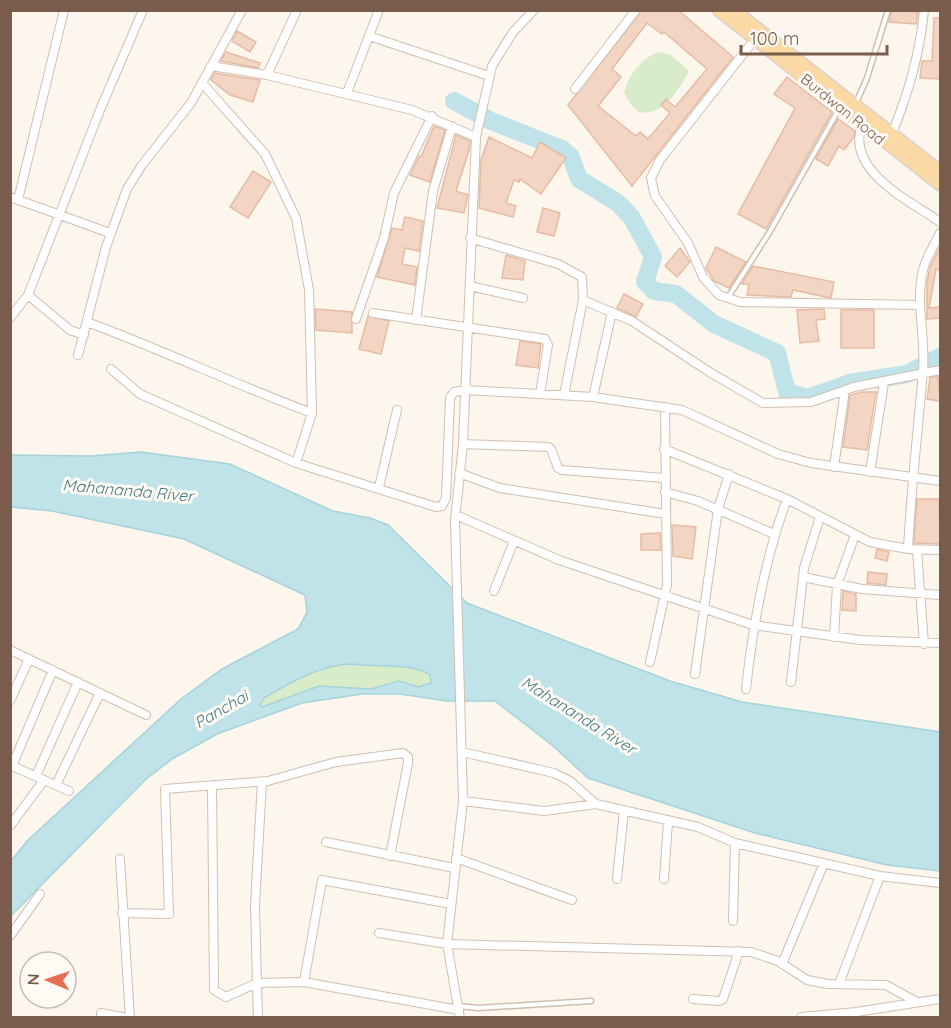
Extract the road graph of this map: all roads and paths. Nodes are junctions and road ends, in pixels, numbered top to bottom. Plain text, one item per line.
1 (64, 10) edge
2 (144, 10) edge
3 (242, 10) edge
4 (297, 10) edge
5 (379, 10) edge
6 (534, 10) edge
7 (636, 10) edge
8 (719, 10) edge
9 (888, 10) edge
10 (924, 10) edge
11 (734, 13) edge
12 (369, 36) junction
13 (755, 39) junction
14 (211, 66) junction
15 (267, 75) junction
16 (489, 76) junction
17 (203, 84) junction
18 (575, 89) dead end
19 (347, 93) junction
20 (840, 107) junction
21 (855, 107) junction
22 (432, 116) junction
23 (862, 124) junction
24 (452, 126) junction
25 (891, 136) junction
26 (476, 137) junction
27 (940, 172) edge
28 (940, 184) edge
29 (14, 199) edge
30 (59, 215) junction
31 (940, 222) edge
32 (110, 233) junction
33 (940, 233) edge
34 (470, 238) junction
35 (470, 286) junction
36 (28, 296) junction
37 (523, 298) dead end
38 (727, 299) junction
39 (583, 300) junction
40 (919, 305) junction
41 (612, 312) junction
42 (373, 313) dead end
43 (11, 314) edge
44 (356, 319) dead end
45 (416, 320) junction
46 (87, 322) junction
47 (468, 328) junction
48 (84, 335) junction
49 (78, 355) dead end
50 (111, 369) dead end
51 (923, 369) junction
52 (940, 370) edge
53 (884, 383) junction
54 (465, 390) junction
55 (845, 390) junction
56 (540, 394) junction
57 (564, 395) junction
58 (593, 397) junction
59 (665, 407) junction
60 (397, 410) dead end
61 (312, 413) junction
62 (463, 444) junction
63 (664, 449) junction
64 (296, 463) junction
65 (834, 467) junction
66 (870, 472) junction
67 (459, 473) junction
68 (729, 474) junction
69 (911, 477) junction
70 (664, 478) junction
71 (940, 481) edge
72 (379, 487) junction
73 (665, 492) junction
74 (787, 499) junction
75 (718, 509) junction
76 (666, 514) junction
77 (820, 517) junction
78 (456, 519) junction
79 (774, 534) junction
80 (855, 535) junction
81 (514, 541) junction
82 (908, 549) junction
83 (918, 550) junction
84 (940, 550) edge
85 (803, 577) junction
86 (837, 585) junction
87 (495, 591) dead end
88 (921, 595) junction
89 (940, 595) edge
90 (665, 596) junction
91 (704, 609) junction
92 (753, 625) junction
93 (796, 632) junction
94 (834, 637) junction
95 (940, 643) edge
96 (924, 644) junction
97 (10, 650) edge
98 (29, 659) junction
99 (650, 662) dead end
100 (53, 670) junction
101 (695, 674) dead end
102 (791, 681) dead end
103 (78, 682) junction
104 (746, 689) dead end
105 (100, 693) junction
106 (10, 701) edge
107 (146, 715) dead end
108 (462, 752) junction
109 (11, 766) edge
110 (36, 776) junction
111 (44, 780) junction
112 (262, 782) junction
113 (56, 785) junction
114 (212, 786) junction
115 (69, 791) dead end
116 (463, 801) junction
117 (596, 804) junction
118 (624, 810) junction
119 (668, 822) junction
120 (10, 826) edge
121 (326, 842) dead end
122 (735, 843) junction
123 (390, 856) junction
124 (456, 858) junction
125 (120, 859) dead end
126 (824, 863) junction
127 (454, 868) junction
128 (880, 876) junction
129 (617, 879) dead end
130 (664, 879) dead end
131 (940, 883) edge
132 (40, 894) dead end
133 (572, 900) dead end
134 (450, 904) junction
135 (122, 913) junction
136 (733, 921) dead end
137 (379, 933) dead end
138 (10, 936) edge
139 (447, 944) junction
140 (739, 951) junction
141 (782, 964) junction
142 (304, 982) junction
143 (257, 983) junction
144 (839, 984) junction
145 (693, 999) dead end
146 (940, 999) edge
147 (591, 1001) dead end
148 (915, 1001) junction
149 (459, 1011) edge
150 (101, 1017) edge
151 (128, 1017) edge
152 (258, 1017) edge
153 (801, 1017) edge

1 - 29 street
2 - 30 street
3 - 14 street
4 - 15 street
5 - 12 street
6 - 16 street
7 - 18 street
8 - 11 main road, Burdwan Road
9 - 21 lane
10 - 25 street
11 - 13 main road, Burdwan Road
11 - 21 main road, Burdwan Road
12 - 16 street
12 - 19 street
13 - 20 main road, Burdwan Road
13 - 38 street
14 - 15 street
14 - 17 street
15 - 19 street
16 - 26 street
17 - 32 street
17 - 61 street
19 - 22 street
20 - 23 main road, Burdwan Road
20 - 38 lane
21 - 25 main road, Burdwan Road
22 - 24 street
22 - 44 street
23 - 28 main road, Burdwan Road
23 - 31 street
24 - 26 street
24 - 45 street
25 - 27 main road, Burdwan Road
26 - 34 street
29 - 30 street
30 - 32 street
30 - 36 street
32 - 46 street
33 - 40 street
34 - 35 street
34 - 39 street
35 - 37 street
35 - 47 street
36 - 43 street
36 - 48 street
38 - 40 street
39 - 41 street
39 - 57 street
40 - 51 street
41 - 55 street
41 - 58 street
42 - 45 street
45 - 47 street
46 - 48 street
46 - 61 street
47 - 54 street
47 - 56 street
48 - 49 street
50 - 64 street
51 - 52 street
51 - 53 street
51 - 69 street
53 - 55 street
53 - 66 street
54 - 56 street
54 - 62 street
54 - 72 street
55 - 65 street
56 - 57 street
57 - 58 street
58 - 59 street
59 - 63 street
59 - 65 street
60 - 72 street
61 - 64 street
62 - 67 street
62 - 70 street
63 - 68 street
63 - 70 street
64 - 72 street
65 - 66 street
66 - 69 street
67 - 76 street
67 - 78 street
68 - 74 street
68 - 75 street
69 - 71 street
69 - 82 street
70 - 73 street
73 - 75 street
73 - 76 street
74 - 77 street
74 - 79 street
75 - 79 street
75 - 91 street
76 - 90 street
77 - 80 street
77 - 85 street
78 - 81 street
78 - 108 street
79 - 92 street
80 - 82 street
80 - 86 street
81 - 87 street
81 - 90 street
82 - 83 street
83 - 84 street
83 - 88 street
85 - 86 street
85 - 93 street
86 - 88 street
86 - 94 street
88 - 89 street
88 - 96 street
90 - 91 street
90 - 99 street
91 - 92 street
91 - 101 street
92 - 93 street
92 - 104 street
93 - 94 street
93 - 102 street
94 - 96 street
95 - 96 street
97 - 98 street
98 - 100 street
98 - 106 street
100 - 103 street
100 - 109 street
103 - 105 street
103 - 110 street
105 - 107 street
105 - 113 street
108 - 116 street
108 - 117 street
109 - 110 street
110 - 111 street
111 - 113 street
111 - 120 street
112 - 114 street
112 - 123 street
112 - 143 street
113 - 115 street
114 - 135 street
114 - 143 street
116 - 117 street
116 - 124 street
117 - 118 street
118 - 119 street
118 - 129 street
119 - 122 street
119 - 130 street
121 - 123 street
122 - 126 street
122 - 136 street
123 - 127 street
124 - 127 street
124 - 133 street
125 - 135 street
126 - 128 street
126 - 141 street
127 - 134 street
128 - 131 street
128 - 144 street
132 - 138 street
134 - 139 street
134 - 142 street
135 - 151 street
137 - 139 street
139 - 140 street
139 - 149 street
140 - 141 street
140 - 145 street
141 - 144 street
142 - 143 street
142 - 149 street
143 - 152 street
144 - 148 street
146 - 148 street
147 - 149 lane
148 - 153 street
150 - 151 street

